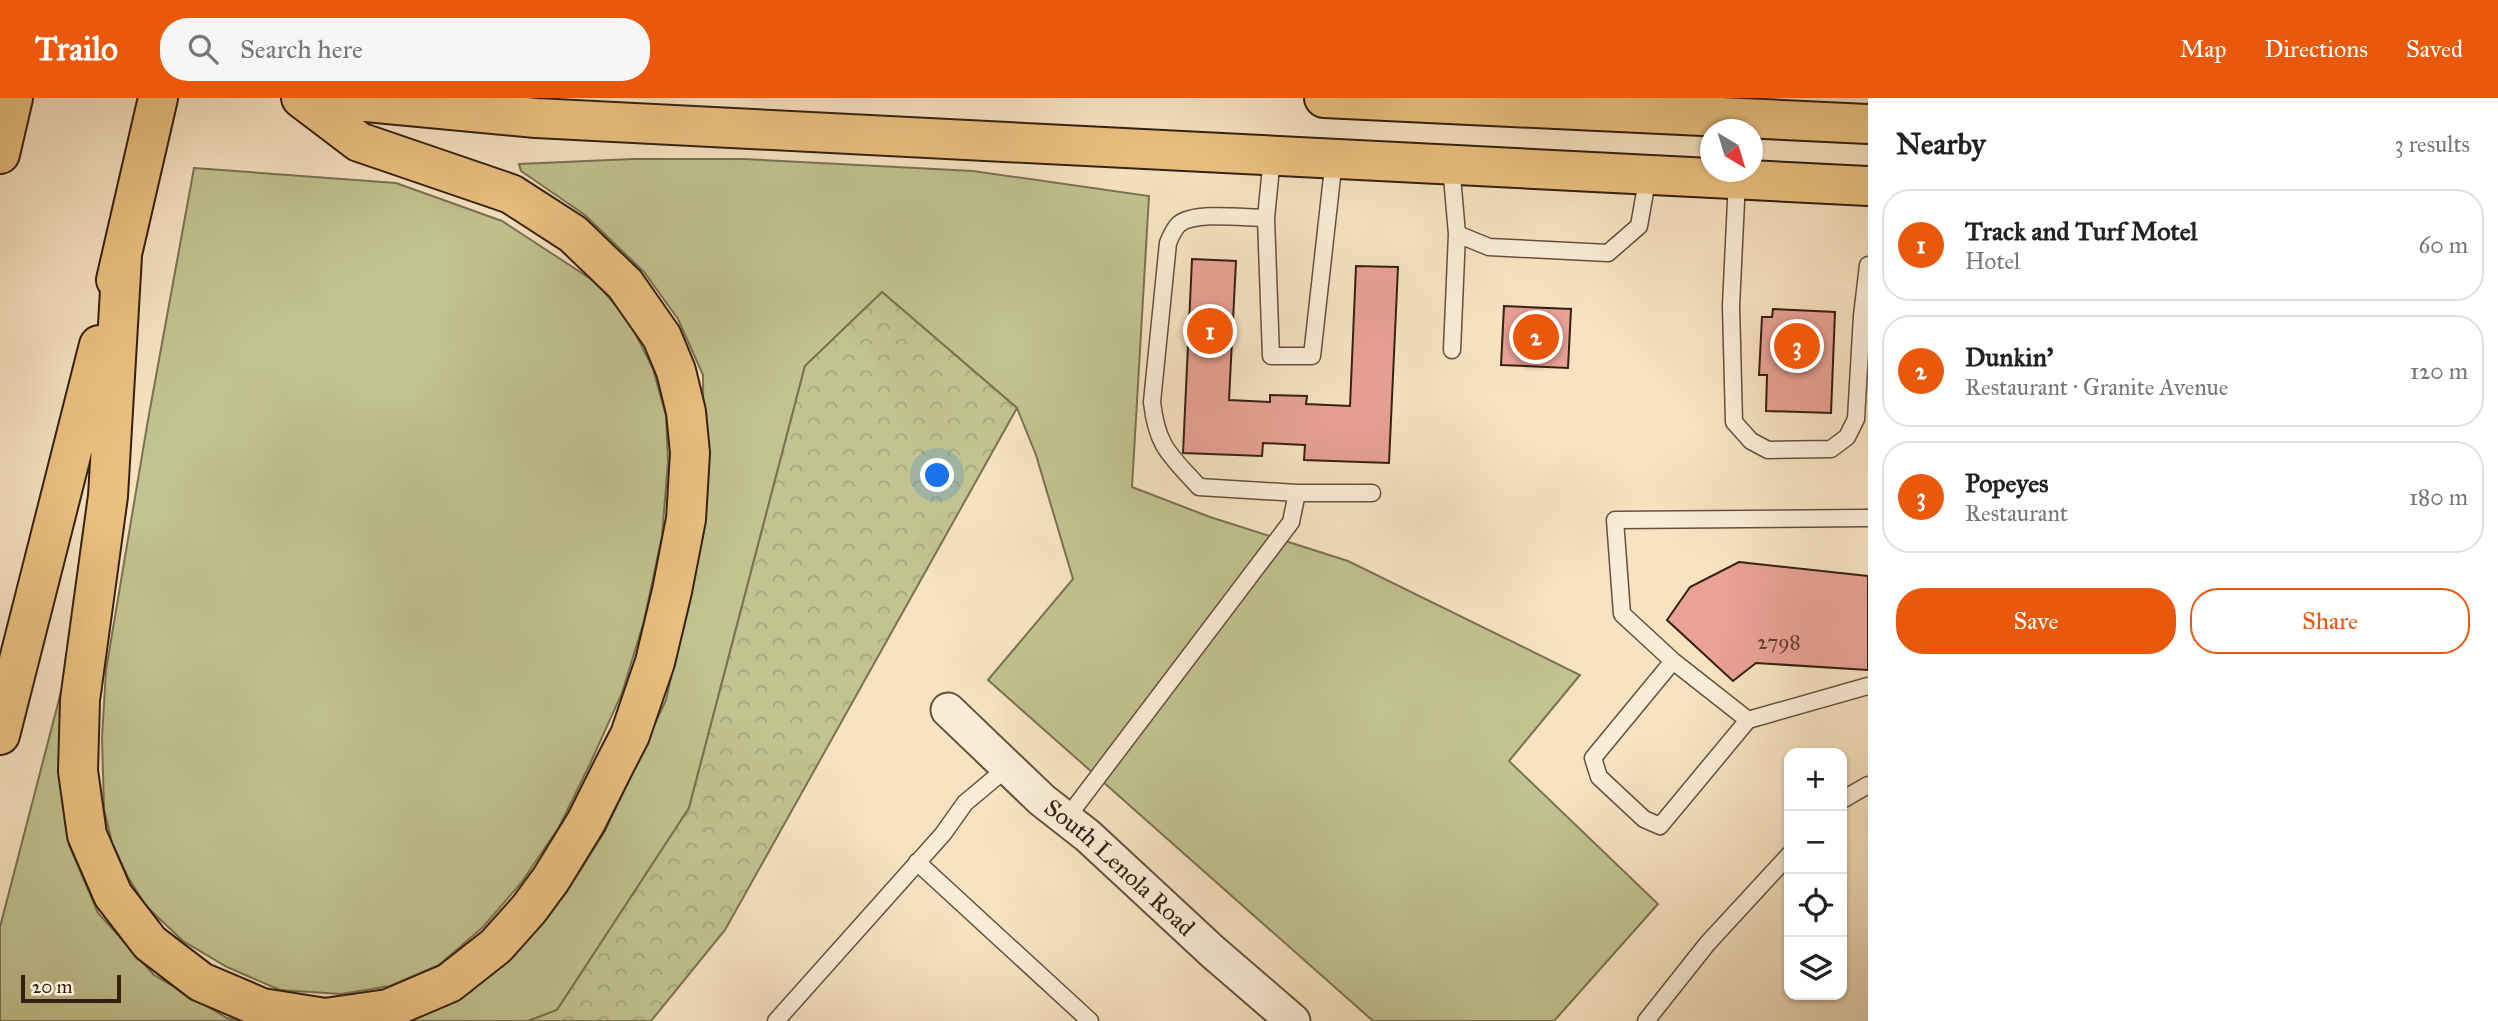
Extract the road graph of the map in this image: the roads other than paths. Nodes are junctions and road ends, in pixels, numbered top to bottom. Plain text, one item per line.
1 (13, 98) edge
2 (158, 98) edge
3 (301, 98) edge
4 (324, 98) edge
5 (1324, 98) edge
6 (1367, 99) edge
7 (1607, 105) edge
8 (1783, 110) edge
9 (1867, 122) edge
10 (0, 154) edge
11 (1272, 157) junction
12 (1334, 159) junction
13 (1451, 165) junction
14 (1648, 174) junction
15 (1700, 178) edge
16 (1763, 181) edge
17 (1737, 182) edge
18 (1868, 186) edge
19 (1266, 218) junction
20 (1457, 234) junction
21 (122, 256) junction
22 (1868, 265) edge
23 (1452, 350) dead end
24 (1297, 493) junction
25 (1372, 494) dead end
26 (1868, 518) edge
27 (1672, 661) junction
28 (1868, 686) edge
29 (948, 710) dead end
30 (1748, 720) junction
31 (0, 735) edge
32 (1009, 767) junction
33 (1868, 785) edge
34 (1847, 797) edge
35 (1066, 818) junction
36 (1784, 860) edge
37 (917, 862) junction
38 (776, 1021) edge
39 (1090, 1021) edge
40 (1293, 1021) edge
41 (1646, 1021) edge

1 - 10 highway
2 - 21 highway
3 - 21 highway
4 - 11 highway
5 - 6 highway
6 - 7 highway
7 - 8 highway
8 - 9 highway
11 - 12 highway
11 - 19 lane
12 - 13 highway
12 - 19 lane
13 - 14 highway
13 - 20 lane
14 - 15 highway
14 - 20 lane
16 - 18 highway
17 - 22 lane
19 - 24 lane
20 - 23 lane
21 - 31 highway
24 - 25 lane
24 - 35 lane
26 - 27 lane
27 - 30 lane
27 - 30 lane
28 - 30 lane
29 - 32 street, South Lenola Road
32 - 35 street, South Lenola Road
32 - 37 lane
33 - 34 lane
35 - 40 street, South Lenola Road
36 - 41 lane
37 - 38 lane
37 - 39 lane

